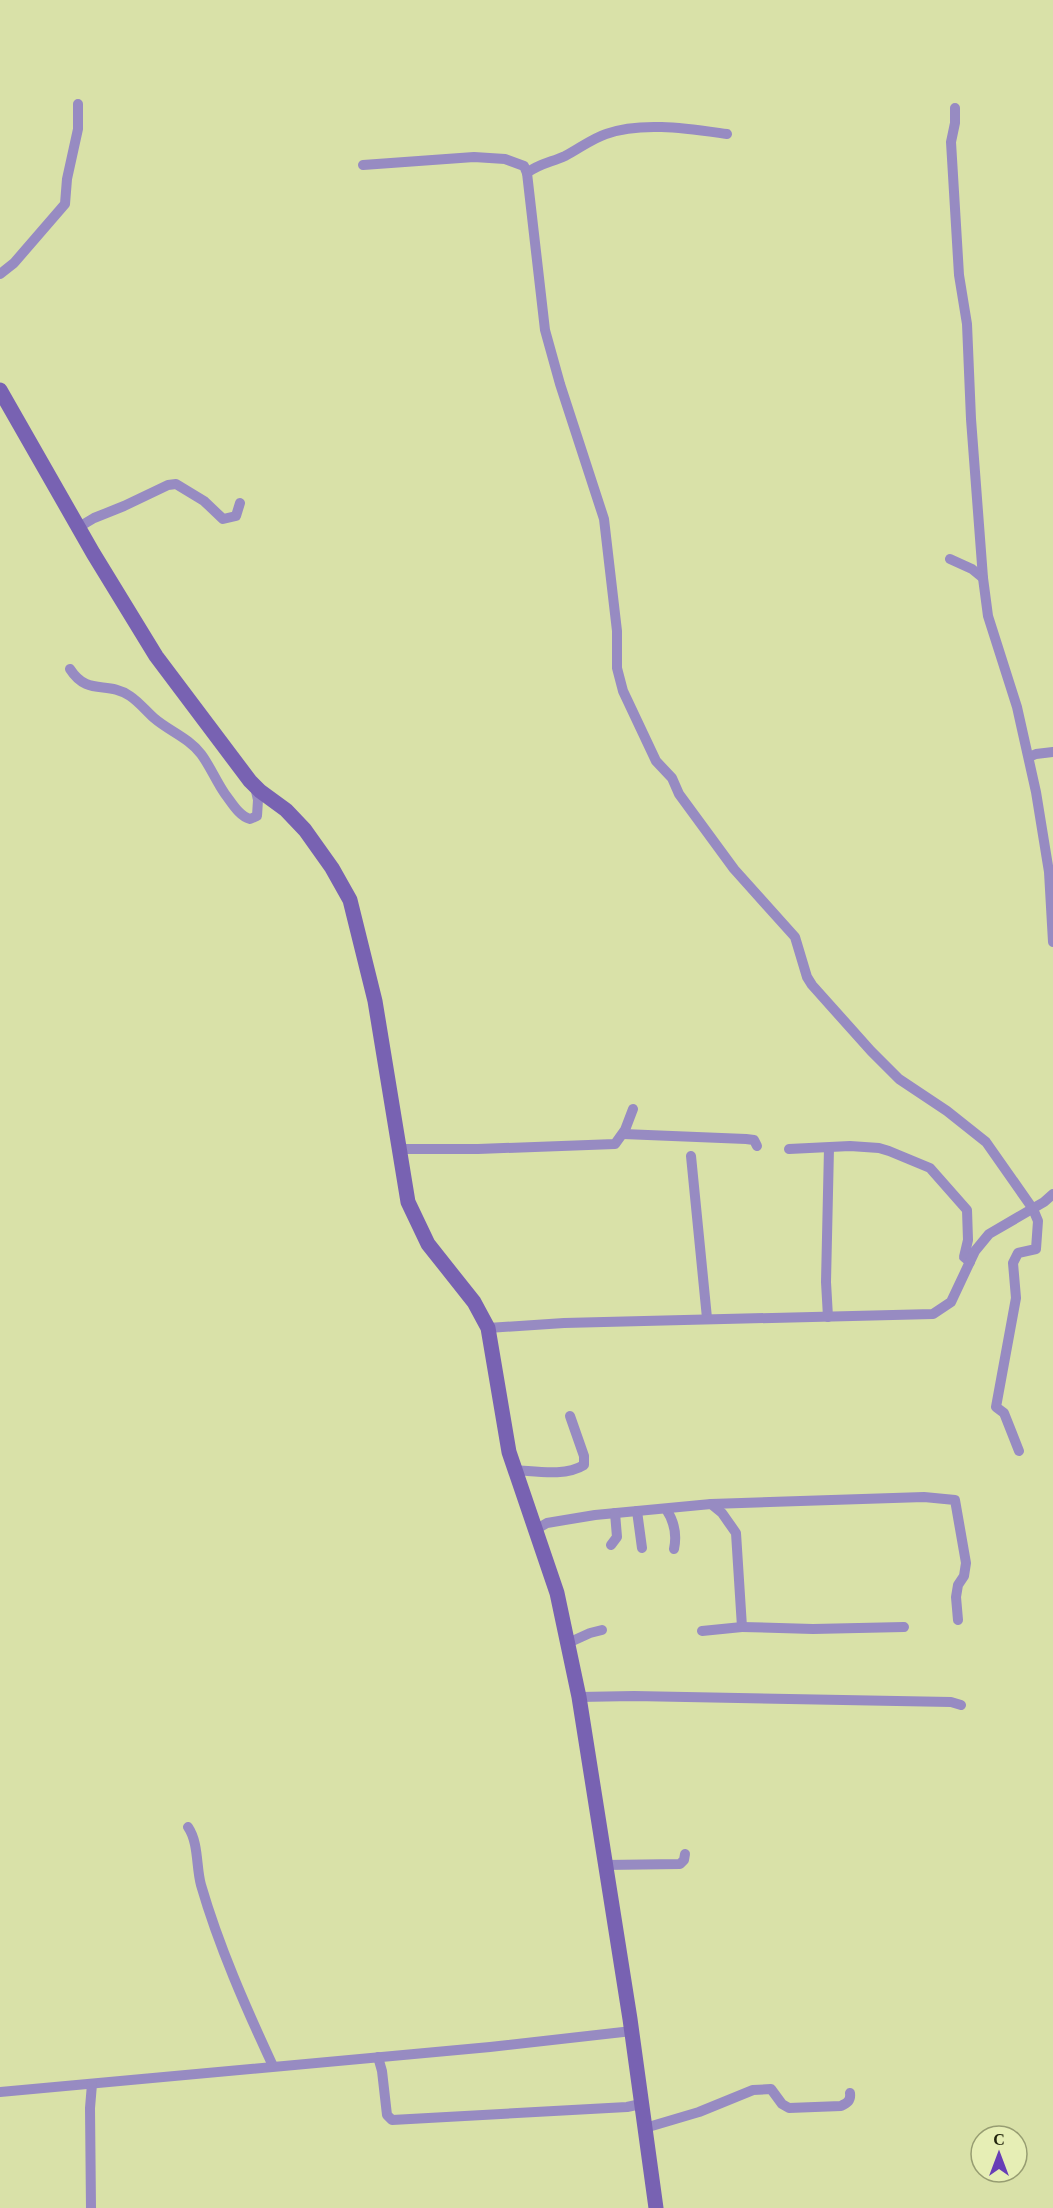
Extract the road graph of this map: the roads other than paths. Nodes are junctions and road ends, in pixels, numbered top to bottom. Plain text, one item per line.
1 (78, 104) dead end
2 (954, 108) dead end
3 (727, 134) dead end
4 (363, 165) dead end
5 (527, 173) junction
6 (0, 274) edge
7 (0, 390) edge
8 (240, 503) dead end
9 (79, 527) junction
10 (950, 560) dead end
11 (983, 578) junction
12 (70, 669) dead end
13 (1053, 752) edge
14 (1029, 757) junction
15 (255, 787) junction
16 (1053, 942) edge
17 (633, 1109) dead end
18 (623, 1134) junction
19 (757, 1146) dead end
20 (829, 1148) junction
21 (398, 1149) junction
22 (789, 1149) dead end
23 (691, 1156) dead end
24 (1053, 1194) edge
25 (1033, 1209) junction
26 (970, 1262) junction
27 (828, 1317) junction
28 (707, 1318) junction
29 (488, 1329) junction
30 (570, 1416) dead end
31 (1019, 1451) dead end
32 (515, 1470) junction
33 (711, 1504) junction
34 (666, 1509) junction
35 (637, 1511) junction
36 (615, 1513) junction
37 (535, 1530) junction
38 (611, 1545) dead end
39 (642, 1548) dead end
40 (674, 1549) dead end
41 (958, 1620) dead end
42 (742, 1627) junction
43 (904, 1628) dead end
44 (602, 1630) dead end
45 (702, 1631) dead end
46 (568, 1643) junction
47 (579, 1697) junction
48 (960, 1704) dead end
49 (188, 1827) dead end
50 (685, 1854) dead end
51 (605, 1864) junction
52 (632, 2031) junction
53 (378, 2057) junction
54 (273, 2066) junction
55 (92, 2084) junction
56 (0, 2092) edge
57 (850, 2093) dead end
58 (641, 2103) junction
59 (645, 2128) junction
60 (91, 2208) edge
61 (656, 2208) edge

1 - 6 street
2 - 11 street
3 - 5 street
4 - 5 street
5 - 25 street
7 - 9 street
8 - 9 street
9 - 15 street
10 - 11 street
11 - 14 street
12 - 15 street
13 - 14 street
14 - 16 street
15 - 21 street
17 - 18 street
18 - 19 street
18 - 21 street
20 - 22 street
20 - 26 street
20 - 27 street
21 - 29 street
23 - 28 street
24 - 25 street
25 - 26 street
25 - 31 street
26 - 27 street
27 - 28 street
28 - 29 street
29 - 32 street
30 - 32 street
32 - 37 street
33 - 34 street
33 - 41 street
33 - 42 street
34 - 35 street
34 - 40 street
35 - 36 street
35 - 39 street
36 - 37 street
36 - 38 street
37 - 46 street
42 - 43 street
42 - 45 street
44 - 46 street
46 - 47 street
47 - 48 street
47 - 51 street
49 - 54 street
50 - 51 street
51 - 52 street
52 - 53 street
52 - 58 street
53 - 54 street
53 - 58 street
54 - 55 street
55 - 56 street
55 - 60 street
57 - 59 street
58 - 59 street
59 - 61 street

